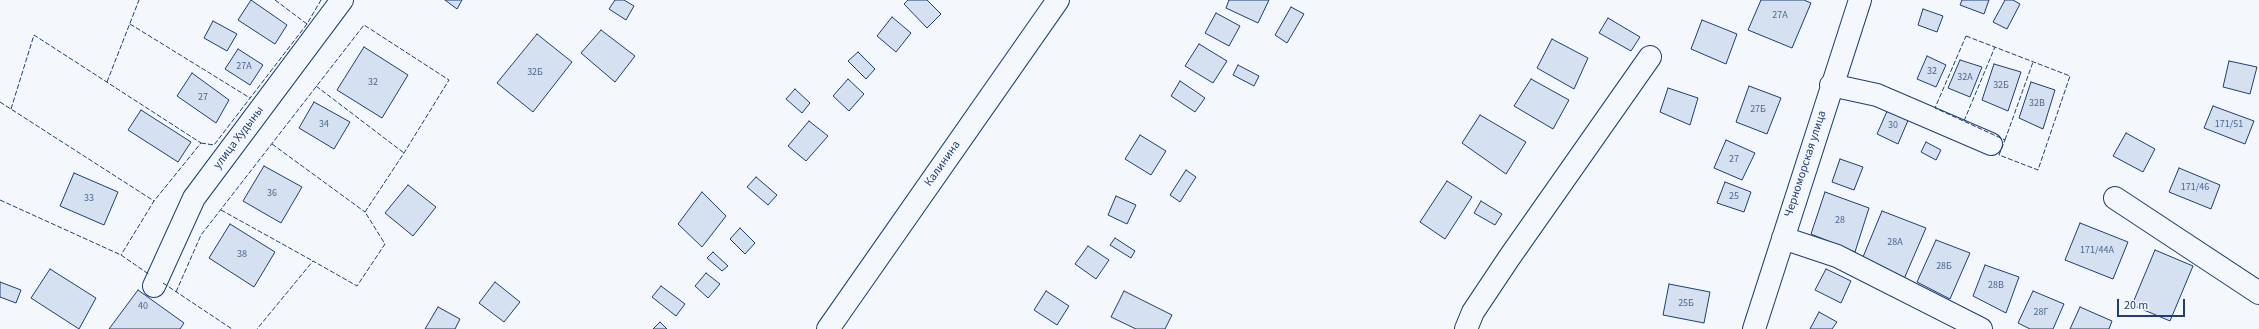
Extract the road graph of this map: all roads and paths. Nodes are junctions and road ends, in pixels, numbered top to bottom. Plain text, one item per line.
1 (342, 0) edge
2 (1058, 0) edge
3 (1860, 0) edge
4 (1650, 57) dead end
5 (1831, 86) junction
6 (1991, 144) dead end
7 (2115, 198) dead end
8 (1783, 238) junction
9 (154, 286) dead end
10 (2259, 293) edge
11 (828, 329) edge
12 (1466, 329) edge
13 (1754, 329) edge
14 (1981, 329) edge

1 - 9 street, улица Худыны
2 - 11 street, Калинина
3 - 5 street, Черноморская улица
4 - 12 street
5 - 6 street
5 - 8 street, Черноморская улица
7 - 10 street
8 - 13 street, Черноморская улица
8 - 14 street

